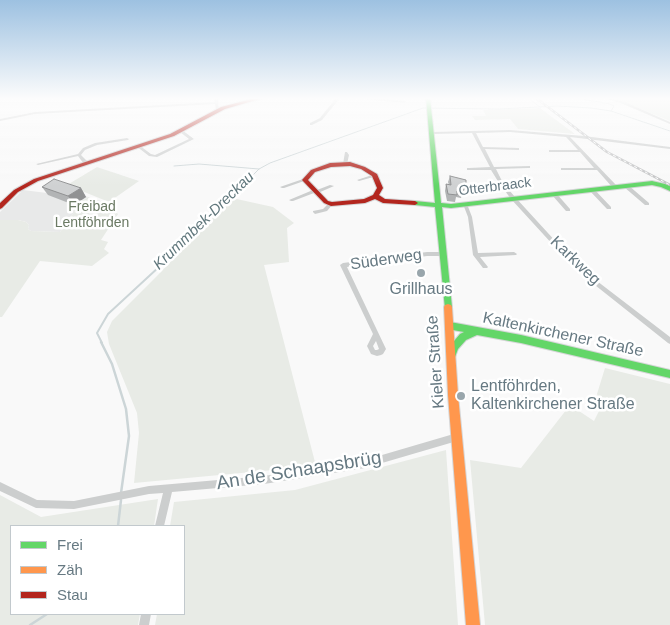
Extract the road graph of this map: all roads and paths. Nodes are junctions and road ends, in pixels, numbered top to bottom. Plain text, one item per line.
1 (186, 127) edge
2 (432, 127) edge
3 (181, 131) junction
4 (473, 132) junction
5 (433, 133) junction
6 (568, 136) junction
7 (127, 139) dead end
8 (138, 146) junction
9 (482, 148) junction
10 (670, 148) edge
11 (518, 149) dead end
12 (550, 151) dead end
13 (581, 151) junction
14 (346, 154) dead end
15 (79, 155) junction
16 (86, 163) junction
17 (38, 164) dead end
18 (345, 164) junction
19 (528, 167) dead end
20 (492, 168) junction
21 (469, 169) dead end
22 (564, 169) dead end
23 (598, 169) junction
24 (375, 175) junction
25 (306, 180) junction
26 (359, 180) dead end
27 (332, 186) dead end
28 (626, 186) junction
29 (282, 187) dead end
30 (615, 187) junction
31 (591, 189) junction
32 (670, 189) edge
33 (315, 191) junction
34 (554, 194) junction
35 (375, 196) junction
36 (513, 198) junction
37 (291, 200) dead end
38 (331, 204) junction
39 (465, 204) junction
40 (647, 204) dead end
41 (439, 206) junction
42 (0, 207) edge
43 (609, 208) dead end
44 (568, 210) dead end
45 (315, 212) dead end
46 (443, 254) junction
47 (514, 254) dead end
48 (476, 255) junction
49 (485, 268) dead end
50 (450, 326) junction
51 (478, 331) junction
52 (376, 334) dead end
53 (670, 341) edge
54 (451, 356) junction
55 (670, 374) edge
56 (457, 438) junction
57 (0, 486) edge
58 (169, 488) junction
59 (160, 525) edge
60 (473, 625) edge

1 - 3 street
2 - 5 street, Kieler Straße
3 - 8 street
3 - 8 street
4 - 5 street
4 - 6 street
4 - 9 street, Karkweg
5 - 41 street, Kieler Straße
6 - 10 street
6 - 13 street
7 - 15 street
8 - 16 street
9 - 11 street
9 - 20 street, Karkweg
12 - 13 street
13 - 23 street
14 - 18 street
15 - 16 street
15 - 17 street
16 - 42 street
18 - 24 street
18 - 25 street
19 - 20 street
20 - 21 street
20 - 36 street, Karkweg
22 - 23 street
23 - 30 street
24 - 26 street
24 - 35 street
25 - 29 street
25 - 33 street
27 - 33 street
28 - 30 street, Otterbraack
28 - 32 street, Otterbraack
28 - 40 street
30 - 31 street, Otterbraack
31 - 34 street, Otterbraack
31 - 43 street
33 - 37 street
33 - 38 street
34 - 36 street, Otterbraack
34 - 44 street, Otterbraack
35 - 38 street
35 - 41 street, Otterbraack
36 - 39 street, Otterbraack
36 - 53 street, Karkweg
38 - 45 street
39 - 41 street, Otterbraack
39 - 48 street
41 - 46 street, Kieler Straße
46 - 50 street, Kieler Straße
46 - 52 street, Süderweg
47 - 48 street
48 - 49 street
50 - 51 street, Kaltenkirchener Straße
50 - 54 street, Kieler Straße
51 - 54 street
51 - 55 street, Kaltenkirchener Straße
54 - 56 street, Kieler Straße
56 - 58 street, An de Schaapsbrüg
56 - 60 street, Kieler Straße
57 - 58 street, An de Schaapsbrüg
58 - 59 street

